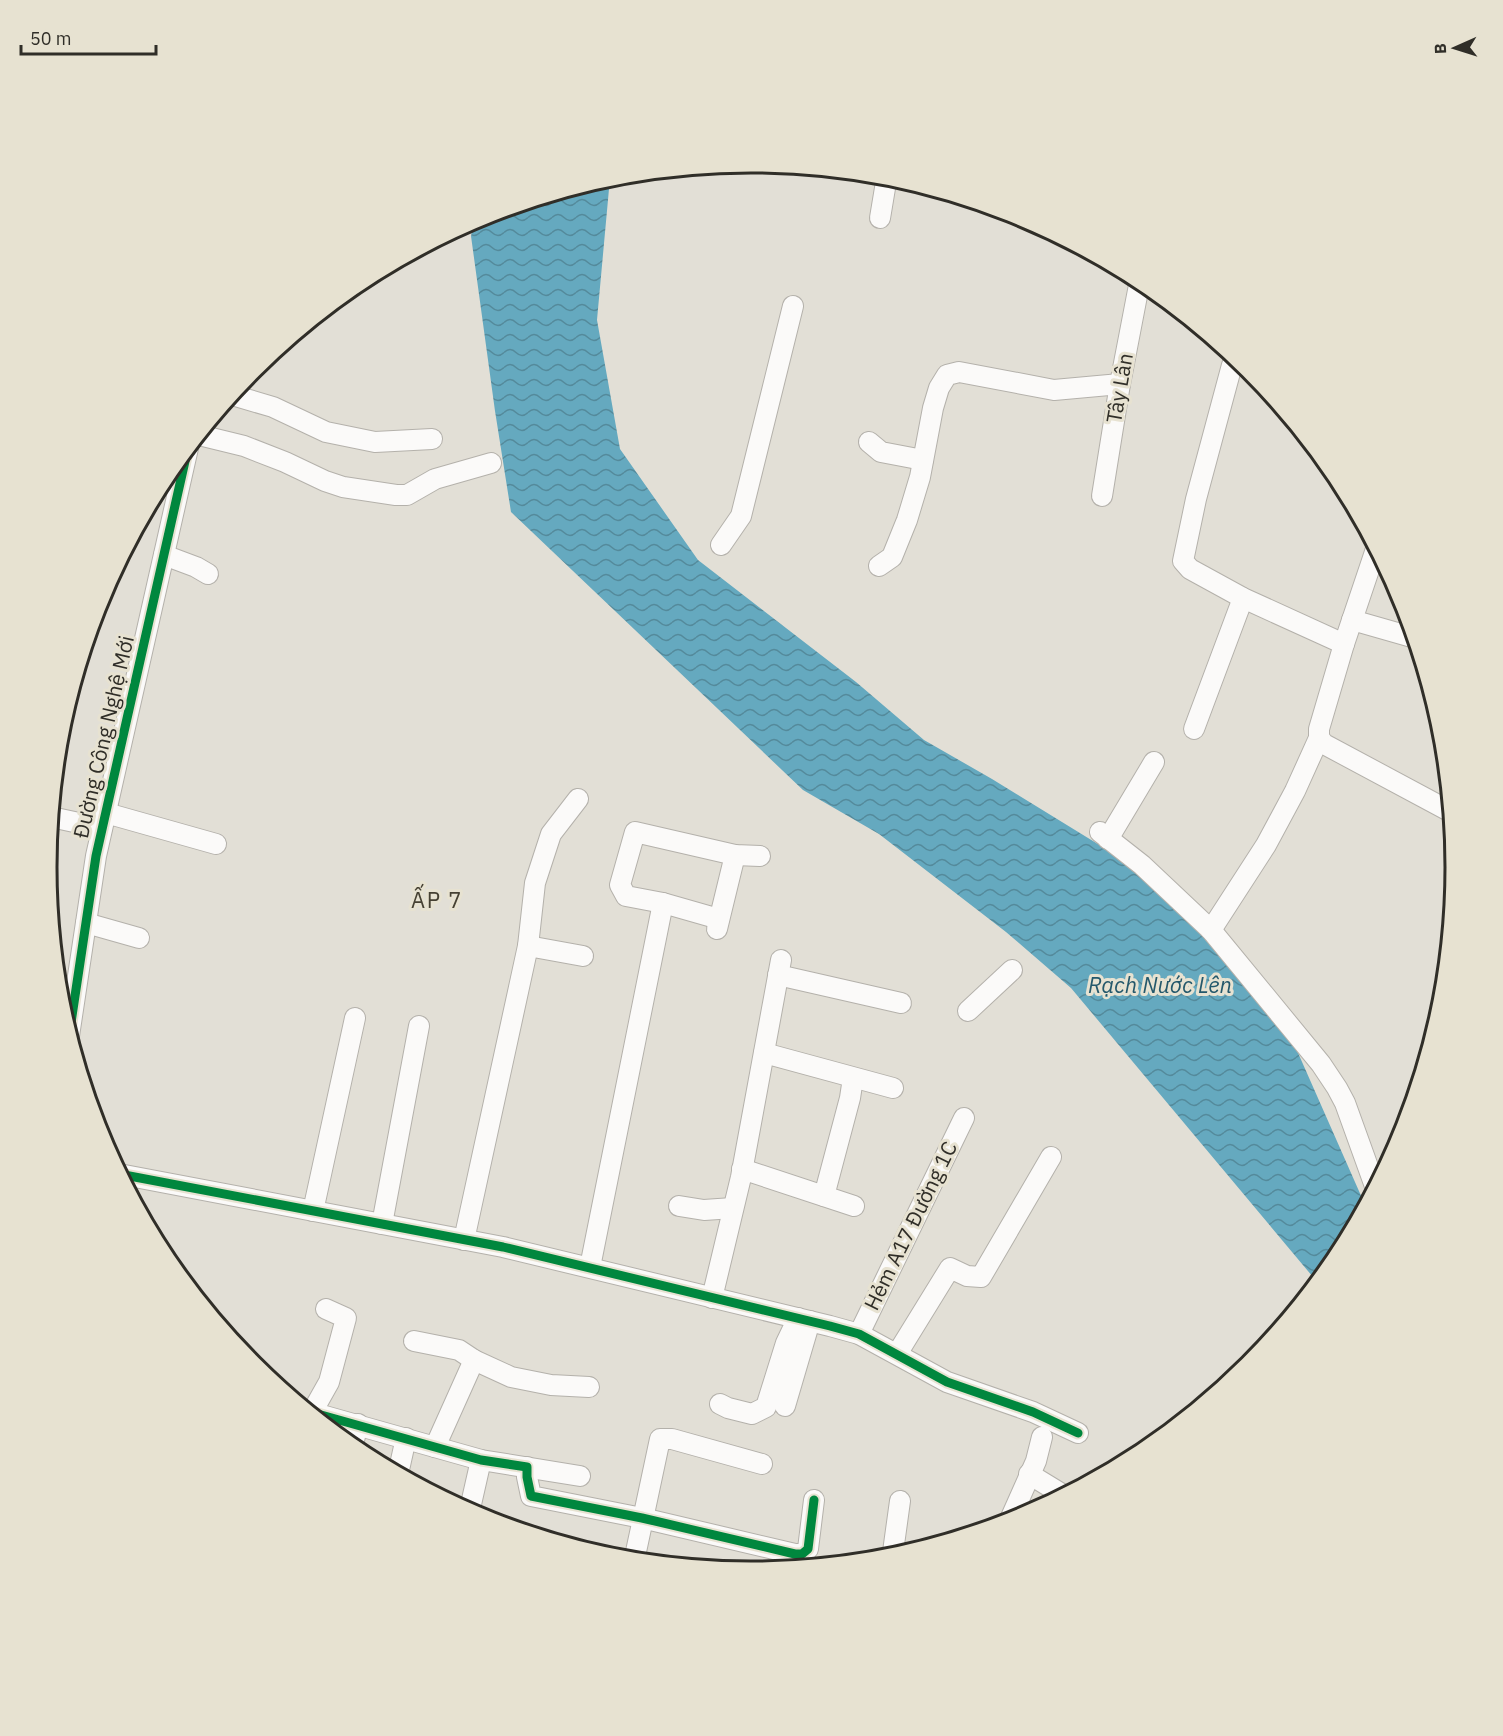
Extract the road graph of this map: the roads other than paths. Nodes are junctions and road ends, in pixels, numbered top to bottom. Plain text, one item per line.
1 (885, 187) edge
2 (880, 218) dead end
3 (1138, 292) edge
4 (793, 306) dead end
5 (1235, 369) edge
6 (1120, 384) junction
7 (241, 397) edge
8 (207, 437) edge
9 (432, 439) dead end
10 (869, 442) dead end
11 (923, 460) junction
12 (491, 464) dead end
13 (183, 469) edge
14 (1102, 496) dead end
15 (721, 545) dead end
16 (164, 555) junction
17 (1373, 559) edge
18 (879, 566) dead end
19 (208, 574) dead end
20 (1243, 598) junction
21 (1352, 620) junction
22 (1405, 635) edge
23 (1344, 644) junction
24 (1194, 729) dead end
25 (1318, 738) junction
26 (1154, 762) dead end
27 (578, 799) dead end
28 (1443, 808) edge
29 (59, 817) edge
30 (104, 820) junction
31 (216, 844) dead end
32 (735, 855) junction
33 (760, 856) dead end
34 (663, 903) junction
35 (86, 923) junction
36 (1211, 930) junction
37 (139, 938) dead end
38 (528, 946) junction
39 (583, 956) dead end
40 (1012, 970) dead end
41 (901, 1003) dead end
42 (968, 1011) dead end
43 (72, 1013) edge
44 (355, 1018) dead end
45 (419, 1026) dead end
46 (764, 1053) junction
47 (853, 1077) junction
48 (892, 1088) dead end
49 (964, 1118) dead end
50 (1052, 1157) dead end
51 (742, 1169) junction
52 (130, 1176) edge
53 (1372, 1178) edge
54 (824, 1196) junction
55 (679, 1206) dead end
56 (854, 1206) dead end
57 (733, 1208) junction
58 (313, 1211) junction
59 (382, 1224) junction
60 (465, 1240) junction
61 (590, 1268) junction
62 (712, 1298) junction
63 (326, 1309) dead end
64 (804, 1320) junction
65 (859, 1334) junction
66 (414, 1341) dead end
67 (897, 1354) junction
68 (474, 1360) junction
69 (589, 1387) dead end
70 (720, 1404) dead end
71 (786, 1406) dead end
72 (314, 1407) edge
73 (326, 1417) edge
74 (358, 1424) junction
75 (1078, 1432) dead end
76 (355, 1437) edge
77 (1042, 1437) dead end
78 (406, 1438) junction
79 (435, 1447) junction
80 (481, 1460) junction
81 (762, 1464) dead end
82 (400, 1466) edge
83 (527, 1467) junction
84 (1029, 1474) junction
85 (580, 1476) dead end
86 (1058, 1492) edge
87 (814, 1500) dead end
88 (900, 1501) dead end
89 (471, 1503) edge
90 (1013, 1511) edge
91 (642, 1518) junction
92 (893, 1548) edge
93 (636, 1552) edge

1 - 2 street
3 - 6 street, Tây Lân
4 - 15 street
5 - 20 street
6 - 11 street
6 - 14 street, Tây Lân
7 - 9 street
8 - 12 street
10 - 11 street
11 - 18 street
13 - 16 street, Đường Công Nghệ Mới
16 - 19 street
16 - 30 street, Đường Công Nghệ Mới
17 - 21 street
20 - 23 street
20 - 24 street
21 - 22 street
21 - 23 street
23 - 25 street
25 - 28 street
25 - 36 street
26 - 36 street
27 - 38 street
29 - 30 street
30 - 31 street
30 - 35 street, Đường Công Nghệ Mới
32 - 33 street
32 - 34 street
32 - 34 street
34 - 61 street
35 - 37 street
35 - 43 street, Đường Công Nghệ Mới
36 - 53 street
38 - 39 street
38 - 60 street
40 - 42 street
41 - 46 street
44 - 58 street
45 - 59 street
46 - 47 street
46 - 51 street
47 - 48 street
47 - 54 street
49 - 65 street, Hẻm A17 Đường 1C
50 - 67 street
51 - 54 street
51 - 57 street
52 - 58 street
54 - 56 street
55 - 57 street
57 - 62 street
58 - 59 street
59 - 60 street
60 - 61 street
61 - 62 street
62 - 64 street
63 - 72 street
64 - 65 street
64 - 70 street
64 - 71 street
65 - 67 street
66 - 68 street
67 - 75 street
68 - 69 street
68 - 79 street
73 - 74 street
74 - 76 street
74 - 78 street
77 - 84 street
78 - 79 street
78 - 82 street
79 - 80 street
80 - 83 street
80 - 89 street
81 - 91 street
83 - 85 street
83 - 91 street
84 - 86 street
84 - 90 street
87 - 91 street
88 - 92 street
91 - 93 street

